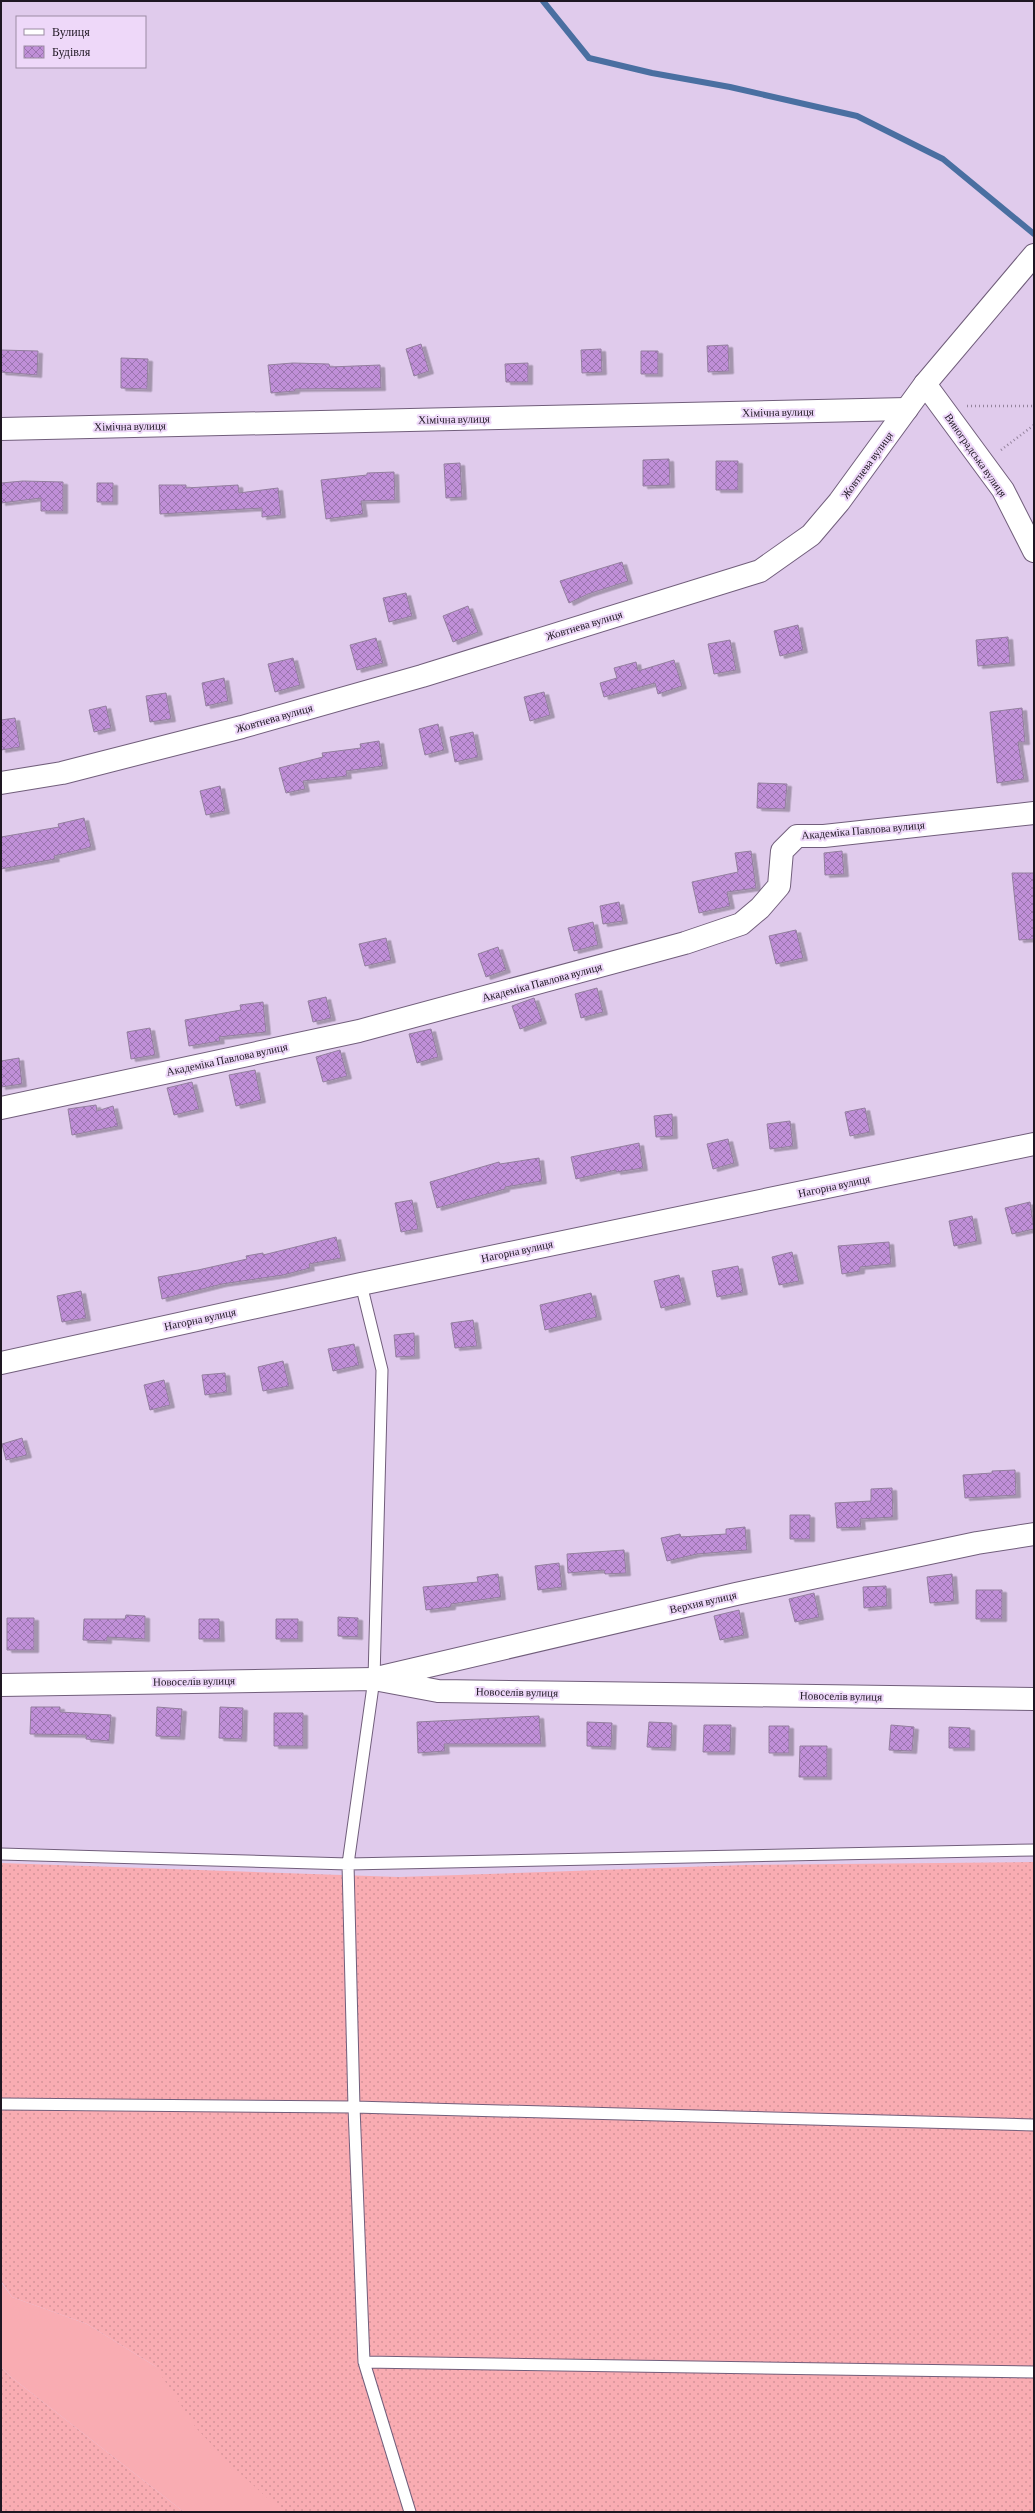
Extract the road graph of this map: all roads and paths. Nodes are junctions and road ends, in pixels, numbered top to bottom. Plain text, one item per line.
1 (1034, 255) edge
2 (925, 384) junction
3 (941, 405) junction
4 (1034, 406) edge
5 (907, 410) junction
6 (1034, 425) edge
7 (1, 428) edge
8 (984, 464) junction
9 (1034, 550) edge
10 (1, 783) edge
11 (1034, 813) edge
12 (1, 1108) edge
13 (1034, 1144) edge
14 (360, 1284) junction
15 (1, 1363) edge
16 (1034, 1534) edge
17 (374, 1679) junction
18 (1, 1684) edge
19 (1034, 1699) edge
20 (1034, 1850) edge
21 (1, 1854) edge
22 (348, 1864) junction
23 (1, 2104) edge
24 (354, 2107) junction
25 (1034, 2125) edge
26 (364, 2362) junction
27 (1034, 2372) edge
28 (410, 2512) edge

1 - 2 street, Жовтнева вулиця
2 - 3 street, Виноградська вулиця
2 - 5 street, Жовтнева вулиця
3 - 4 path
3 - 8 street, Виноградська вулиця
5 - 7 street, Хімічна вулиця
5 - 10 street, Жовтнева вулиця
6 - 8 path
8 - 9 street, Виноградська вулиця
11 - 12 street, Академіка Павлова вулиця
13 - 14 street, Нагорна вулиця
14 - 15 street, Нагорна вулиця
14 - 17 lane
16 - 17 street, Верхня вулиця
17 - 18 street, Новоселів вулиця
17 - 19 street, Новоселів вулиця
17 - 22 lane
20 - 22 lane
21 - 22 lane
22 - 24 lane
23 - 24 lane
24 - 25 lane
24 - 26 lane
26 - 27 lane
26 - 28 lane

